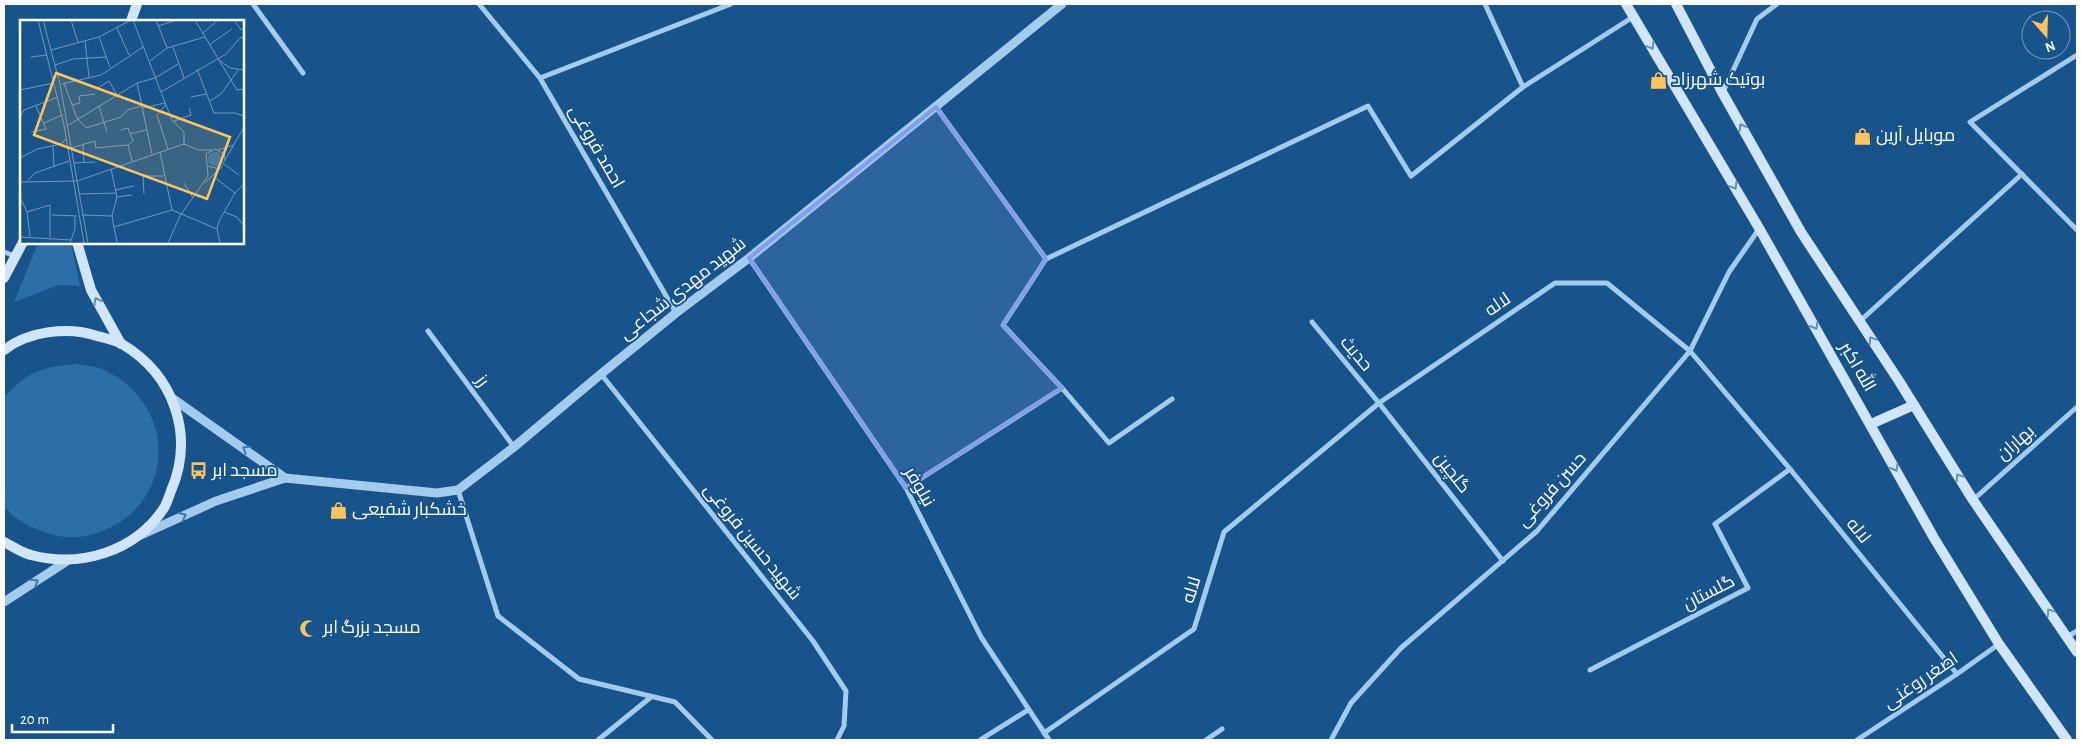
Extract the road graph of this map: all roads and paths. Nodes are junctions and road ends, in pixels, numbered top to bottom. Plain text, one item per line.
1 (137, 4) edge
2 (253, 4) edge
3 (479, 4) edge
4 (731, 4) edge
5 (1062, 4) edge
6 (1485, 4) edge
7 (1626, 4) edge
8 (1676, 4) edge
9 (1777, 4) edge
10 (1633, 17) junction
11 (131, 20) edge
12 (2077, 55) edge
13 (303, 73) dead end
14 (540, 78) junction
15 (1523, 86) junction
16 (1722, 92) junction
17 (936, 107) junction
18 (2022, 174) junction
19 (1759, 228) junction
20 (2077, 230) edge
21 (22, 244) edge
22 (78, 244) edge
23 (4, 252) edge
24 (15, 256) junction
25 (749, 258) junction
26 (1046, 260) junction
27 (4, 278) edge
28 (676, 313) junction
29 (1312, 322) dead end
30 (1860, 322) junction
31 (428, 331) dead end
32 (121, 344) junction
33 (4, 350) edge
34 (1690, 351) junction
35 (600, 374) junction
36 (1062, 388) junction
37 (172, 398) junction
38 (1172, 399) dead end
39 (1379, 403) junction
40 (1914, 405) junction
41 (2077, 407) edge
42 (1871, 424) junction
43 (514, 446) junction
44 (1790, 469) junction
45 (286, 478) junction
46 (906, 488) junction
47 (458, 490) junction
48 (1973, 500) junction
49 (138, 536) junction
50 (4, 542) edge
51 (1503, 560) junction
52 (67, 561) junction
53 (4, 602) edge
54 (2077, 631) edge
55 (2067, 637) junction
56 (1998, 644) junction
57 (2077, 652) edge
58 (1590, 670) dead end
59 (1957, 674) junction
60 (652, 696) junction
61 (1028, 710) junction
62 (1222, 729) dead end
63 (1044, 733) junction
64 (1333, 739) edge
65 (598, 740) edge
66 (712, 740) edge
67 (837, 740) edge
68 (980, 740) edge
69 (1049, 740) edge
70 (1206, 740) edge
71 (1858, 740) edge
72 (2067, 740) edge

1 - 11 main road
2 - 13 street
3 - 14 street, احمد فروغی
4 - 14 street
5 - 17 street, شهید مهدی شجاعی
6 - 15 street
7 - 10 main road, الله اکبر
8 - 16 main road, الله اکبر
9 - 16 street
10 - 15 street
10 -> 19 main road, الله اکبر
12 - 18 street
14 - 28 street, احمد فروغی
15 - 26 street
30 -> 16 main road, الله اکبر
17 - 25 street, شهید مهدی شجاعی
17 - 26 street
18 - 20 street
18 - 30 street
19 - 34 street, حسن فروغی
19 -> 42 main road, الله اکبر
21 - 24 main road
32 -> 22 main road
23 - 24 street
24 - 27 main road
25 - 28 street, شهید مهدی شجاعی
25 - 46 street, نیلوفر
26 - 36 street
28 - 35 street, شهید مهدی شجاعی
29 - 39 street, حدیث
40 -> 30 main road, الله اکبر
31 - 43 street, رز
32 - 33 main road
32 - 37 main road
34 - 39 street, لاله
34 - 44 street, لاله
34 - 51 street, حسن فروغی
35 - 43 street, شهید مهدی شجاعی
35 - 67 street, شهید حسین فروغی
36 - 38 street
36 - 46 street
45 -> 37 street
37 - 49 main road
39 - 51 street, گلچین
39 - 63 street, لاله
40 - 42 main road
48 -> 40 main road, الله اکبر
41 - 48 street, بهاران
42 -> 56 main road, الله اکبر
43 - 47 street, شهید مهدی شجاعی
44 - 58 street, گلستان
44 - 59 street, لاله
45 - 47 street
49 -> 45 street
46 - 61 street, نیلوفر
47 - 60 street
55 -> 48 main road, الله اکبر
49 - 52 main road
50 - 52 main road
51 - 64 street, حسن فروغی
53 -> 52 street
54 - 55 street
55 - 57 main road, الله اکبر
56 - 59 street, اصغر روغنی
56 - 72 main road, الله اکبر
59 - 71 street, اصغر روغنی
60 - 65 street
60 - 66 street
61 - 63 street, نیلوفر
61 - 68 street
62 - 70 street
63 - 69 street, نیلوفر

